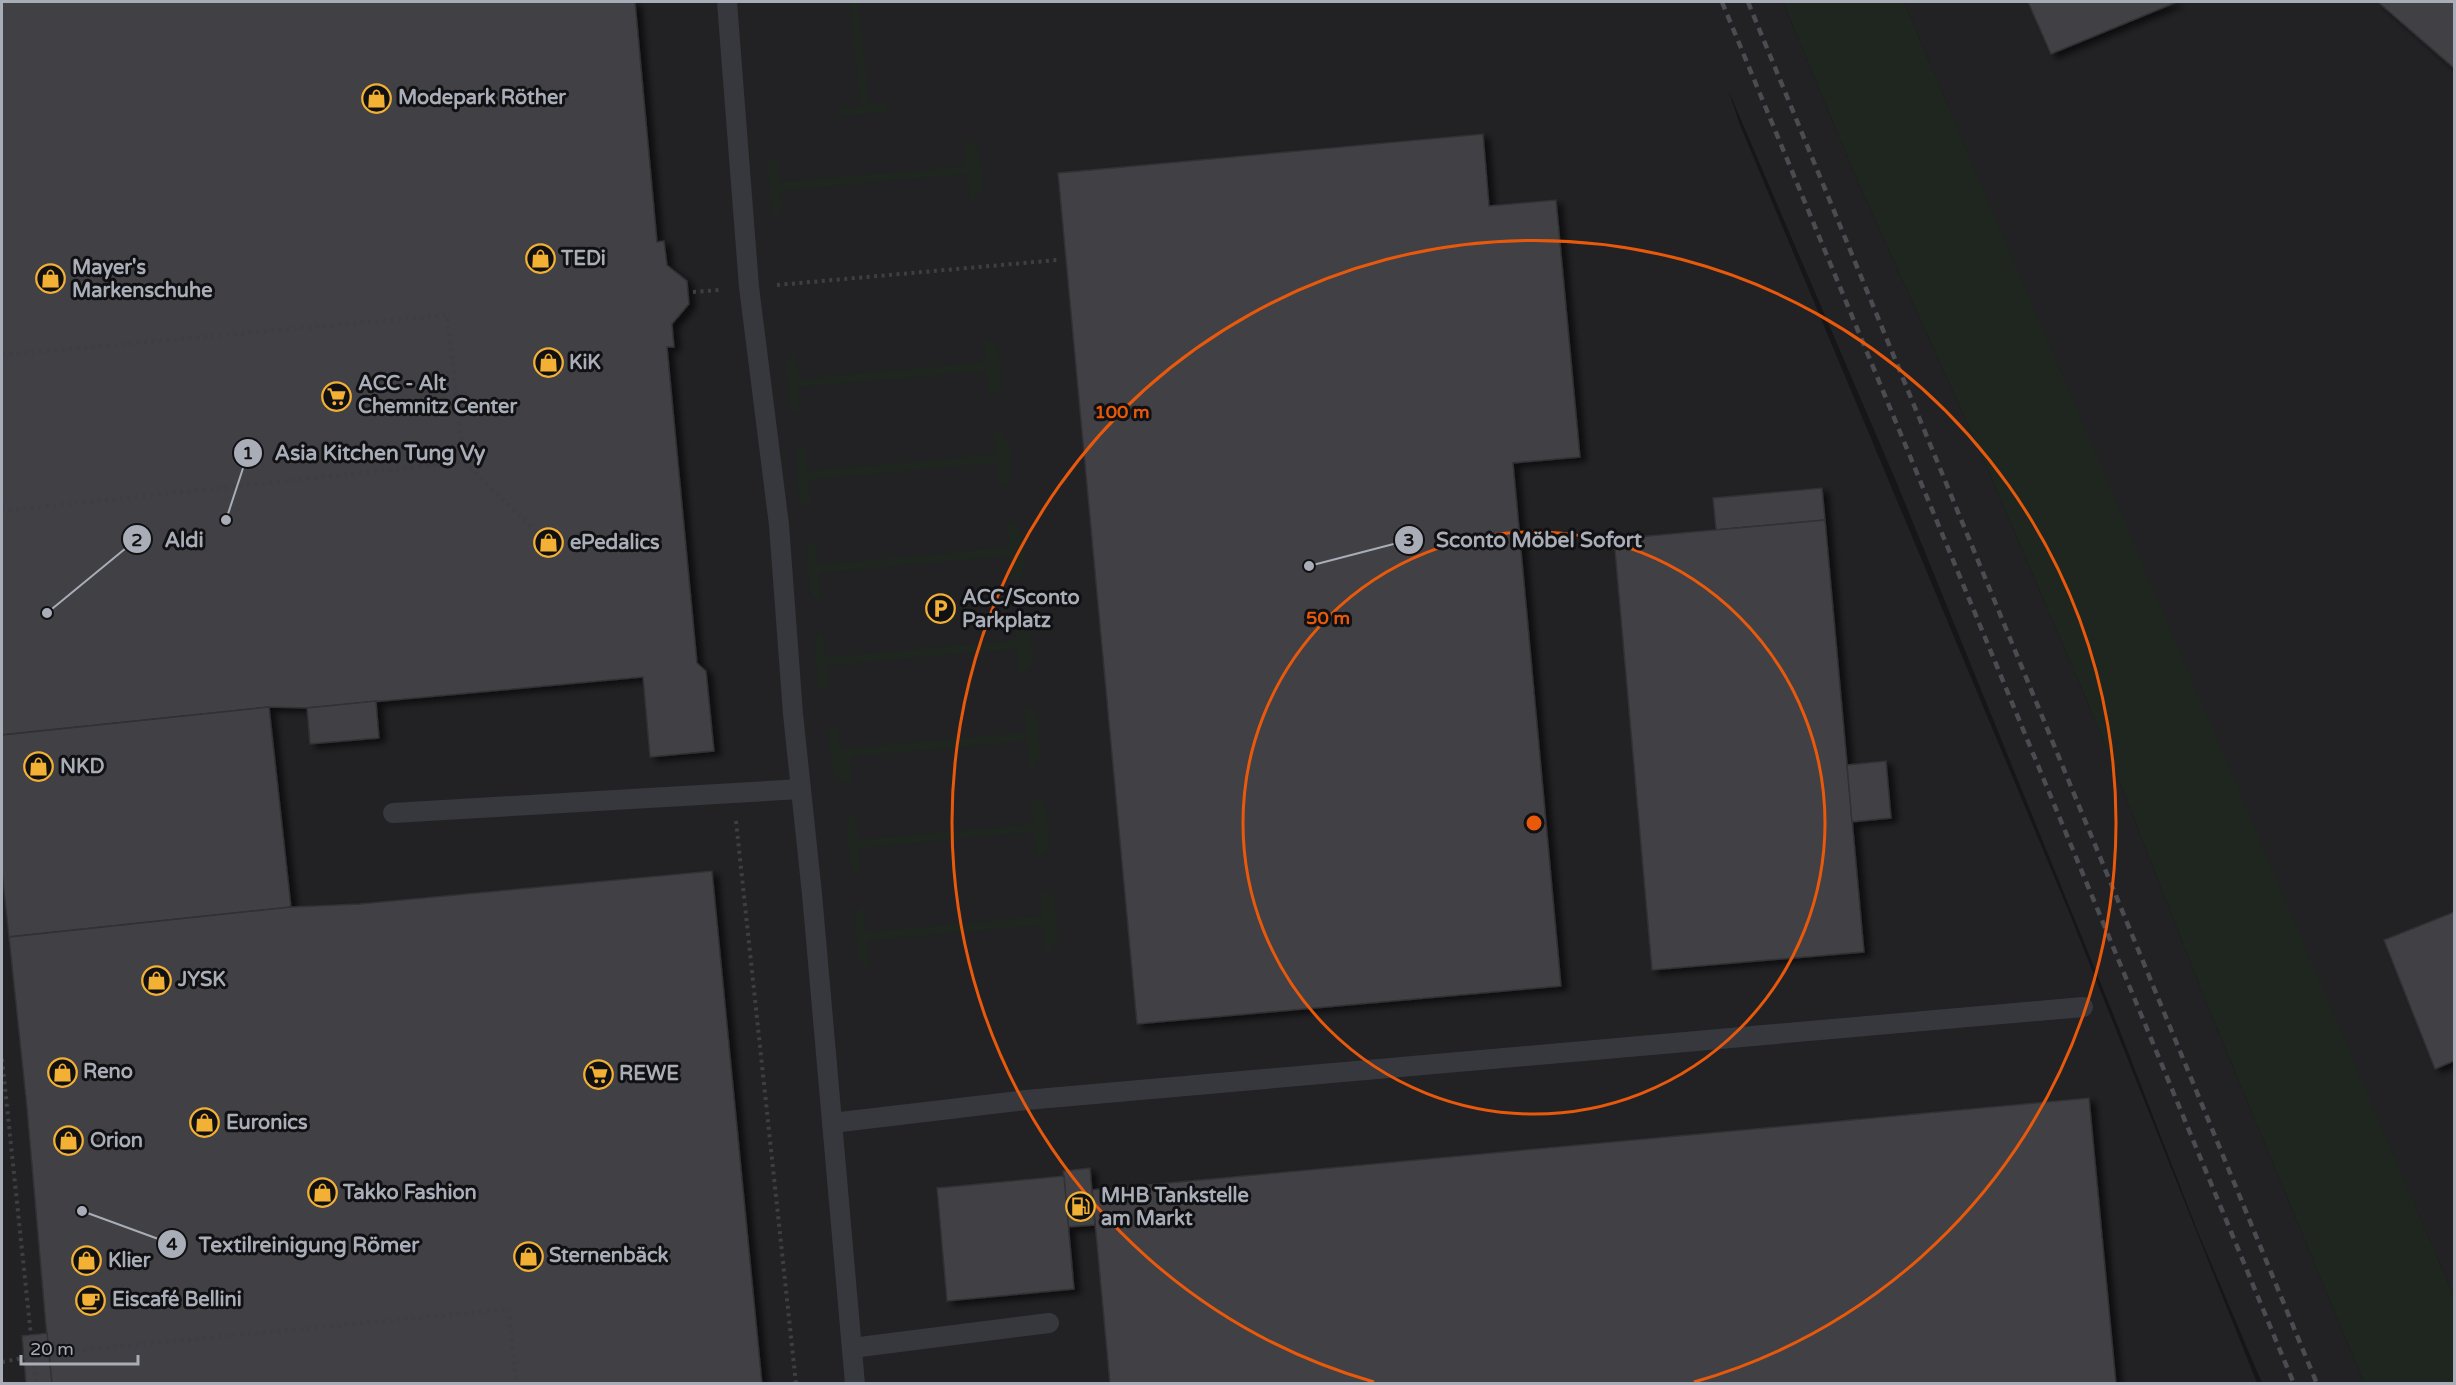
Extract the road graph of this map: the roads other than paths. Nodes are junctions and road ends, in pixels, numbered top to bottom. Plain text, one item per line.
1 (727, 2) edge
2 (801, 789) junction
3 (393, 813) dead end
4 (2083, 1007) dead end
5 (832, 1124) junction
6 (1049, 1323) dead end
7 (852, 1348) junction
8 (855, 1383) edge

1 - 2 lane
2 - 3 lane
2 - 5 lane
4 - 5 lane
5 - 7 lane
6 - 7 lane
7 - 8 lane

